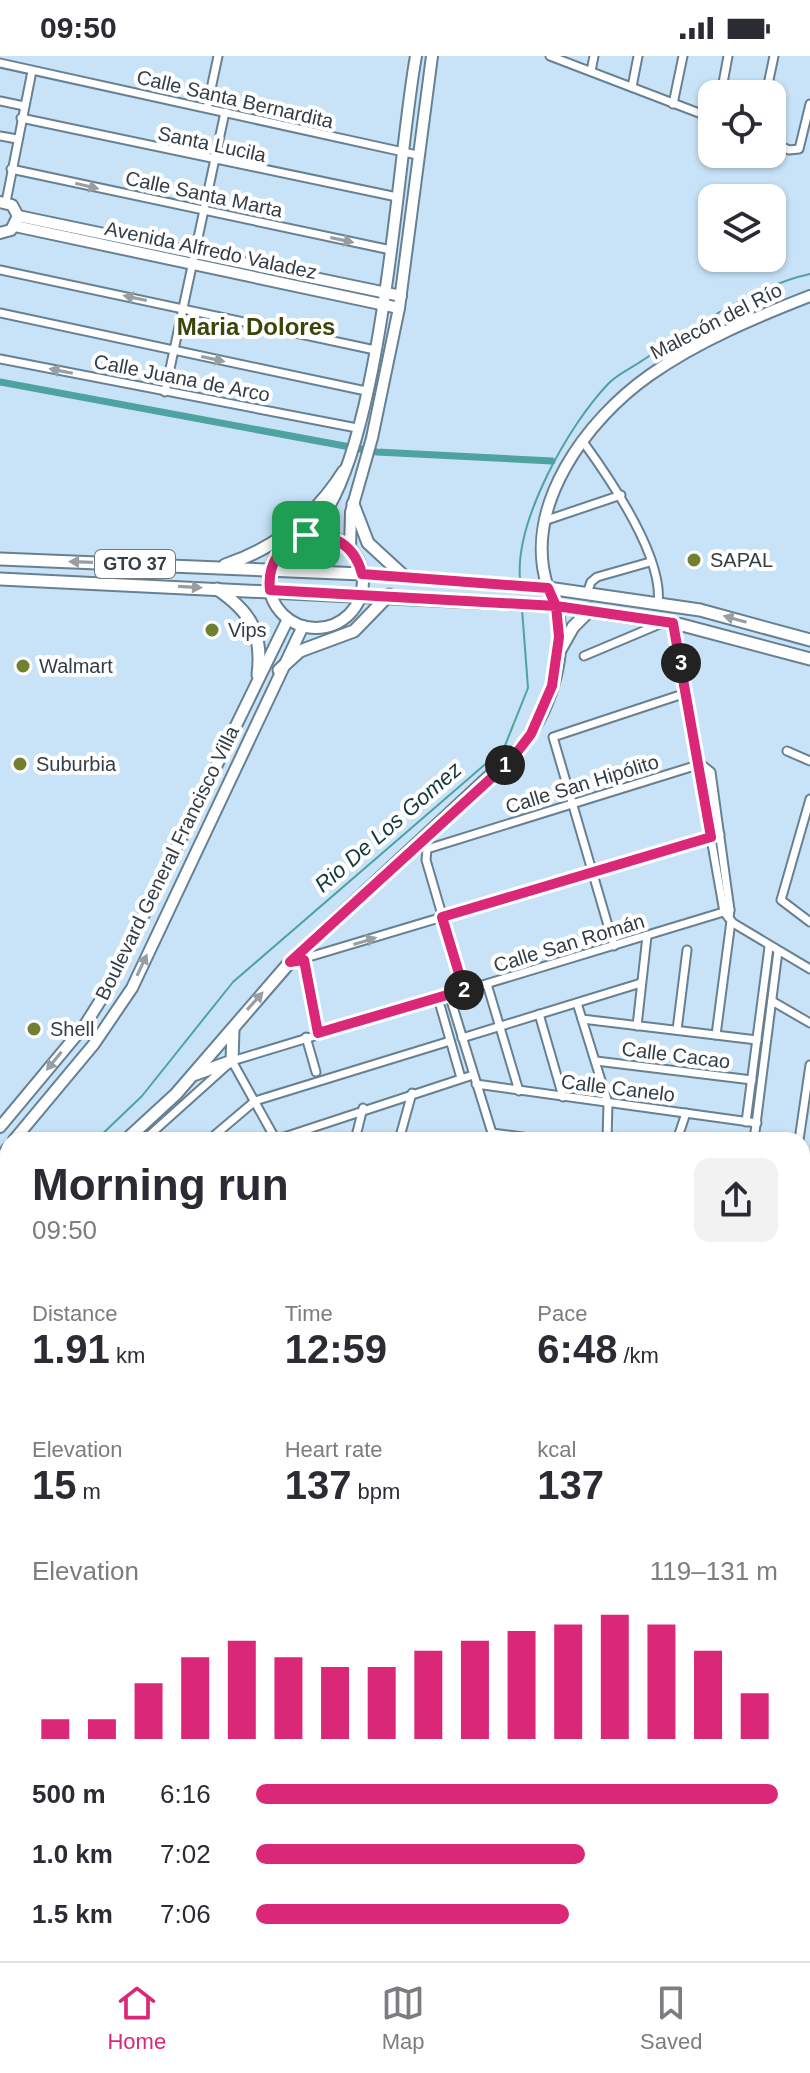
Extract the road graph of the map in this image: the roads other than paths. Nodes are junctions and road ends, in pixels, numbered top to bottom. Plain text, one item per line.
1 (218, 56) edge
2 (416, 56) edge
3 (432, 56) edge
4 (550, 56) edge
5 (594, 56) edge
6 (638, 56) edge
7 (683, 56) edge
8 (728, 56) edge
9 (774, 56) edge
10 (0, 63) edge
11 (32, 71) junction
12 (591, 71) junction
13 (724, 80) edge
14 (769, 80) edge
15 (632, 87) junction
16 (0, 101) edge
17 (673, 104) junction
18 (810, 104) edge
19 (24, 106) junction
20 (207, 108) junction
21 (225, 112) junction
22 (698, 113) edge
23 (21, 118) junction
24 (0, 136) edge
25 (17, 139) junction
26 (786, 147) edge
27 (403, 153) junction
28 (417, 155) junction
29 (214, 161) junction
30 (11, 169) junction
31 (397, 197) junction
32 (3, 202) edge
33 (202, 211) junction
34 (17, 221) junction
35 (0, 233) edge
36 (391, 250) junction
37 (192, 259) junction
38 (0, 270) edge
39 (386, 293) junction
40 (401, 296) junction
41 (810, 296) edge
42 (384, 305) junction
43 (181, 308) junction
44 (399, 308) junction
45 (0, 313) edge
46 (173, 350) junction
47 (375, 350) junction
48 (0, 359) edge
49 (366, 391) junction
50 (165, 392) junction
51 (356, 431) junction
52 (584, 443) junction
53 (346, 466) junction
54 (621, 495) junction
55 (353, 504) junction
56 (544, 521) junction
57 (306, 535) junction
58 (354, 554) junction
59 (0, 559) edge
60 (650, 562) junction
61 (213, 567) junction
62 (271, 569) junction
63 (362, 574) junction
64 (406, 577) junction
65 (0, 579) edge
66 (541, 587) junction
67 (216, 588) junction
68 (270, 590) junction
69 (587, 593) junction
70 (361, 594) junction
71 (389, 595) junction
72 (658, 604) junction
73 (556, 606) junction
74 (590, 610) junction
75 (288, 619) junction
76 (670, 622) junction
77 (303, 626) junction
78 (810, 640) edge
79 (558, 654) junction
80 (584, 656) dead end
81 (810, 659) edge
82 (279, 670) junction
83 (258, 675) junction
84 (686, 693) junction
85 (787, 751) dead end
86 (810, 761) edge
87 (701, 764) junction
88 (810, 799) edge
89 (571, 804) junction
90 (720, 834) junction
91 (711, 837) junction
92 (592, 872) junction
93 (728, 915) junction
94 (442, 917) junction
95 (810, 922) edge
96 (647, 936) junction
97 (614, 946) junction
98 (769, 947) junction
99 (687, 950) dead end
100 (778, 951) junction
101 (304, 960) junction
102 (290, 962) junction
103 (810, 969) edge
104 (641, 983) junction
105 (487, 984) junction
106 (464, 990) junction
107 (449, 994) junction
108 (438, 998) junction
109 (772, 1001) junction
110 (577, 1003) junction
111 (539, 1014) junction
112 (582, 1019) junction
113 (234, 1023) junction
114 (810, 1023) edge
115 (500, 1026) junction
116 (637, 1026) junction
117 (677, 1030) junction
118 (318, 1033) junction
119 (716, 1035) junction
120 (306, 1037) junction
121 (462, 1038) junction
122 (757, 1040) junction
123 (450, 1041) junction
124 (232, 1061) junction
125 (596, 1061) junction
126 (810, 1065) edge
127 (316, 1072) dead end
128 (473, 1075) junction
129 (192, 1076) junction
130 (461, 1078) junction
131 (752, 1080) junction
132 (476, 1084) junction
133 (519, 1091) junction
134 (412, 1093) junction
135 (563, 1097) junction
136 (255, 1101) junction
137 (608, 1103) junction
138 (363, 1108) junction
139 (686, 1113) junction
140 (746, 1122) junction
141 (757, 1123) junction
142 (0, 1127) edge
143 (800, 1131) edge
144 (21, 1132) edge
145 (134, 1132) edge
146 (156, 1132) edge
147 (218, 1132) edge
148 (272, 1132) edge
149 (298, 1132) edge
150 (357, 1132) edge
151 (401, 1132) edge
152 (490, 1132) edge
153 (607, 1132) edge
154 (680, 1132) edge
155 (755, 1132) edge

1 - 20 street
2 - 27 main road
3 - 28 main road
4 - 12 street
5 - 12 street
6 - 15 street
7 - 17 street
8 - 13 street
9 - 14 street
10 - 11 street, Calle Santa Bernardita
11 - 19 street
11 - 20 street, Calle Santa Bernardita
12 - 15 street
15 - 17 street
16 - 19 street
17 - 22 street
18 - 26 street
19 - 23 street
20 - 21 street, Calle Santa Bernardita
21 - 27 street, Calle Santa Bernardita
21 - 29 street
23 - 25 street
23 - 29 street, Santa Lucila
24 - 25 street
25 - 30 street
27 - 28 street, Calle Santa Bernardita
27 - 31 main road
28 - 40 main road
29 - 31 street, Santa Lucila
29 - 33 street
30 - 32 street
30 -> 33 street, Calle Santa Marta
31 - 36 main road
32 - 34 main road
33 -> 36 street, Calle Santa Marta
33 - 37 street
34 - 35 main road
34 - 37 main road, Avenida Alfredo Valadez
36 - 39 main road
37 - 39 main road, Avenida Alfredo Valadez
37 - 42 main road, Avenida Alfredo Valadez
37 - 43 street
43 -> 38 street
39 - 40 main road, Avenida Alfredo Valadez
39 - 42 main road
40 - 44 main road
41 - 52 main road, Malecón del Río
42 - 44 main road, Avenida Alfredo Valadez
42 - 47 main road
43 - 46 street
43 - 47 street
44 - 55 main road
45 - 46 street
46 -> 49 street
46 - 50 street
47 - 49 main road
50 -> 48 street, Calle Juana de Arco
49 - 51 main road
50 - 51 street, Calle Juana de Arco
51 - 53 main road
52 - 54 street
52 - 56 main road, Malecón del Río
53 - 57 main road
53 - 61 main road
54 - 56 street
54 - 60 street
55 - 58 main road
55 - 64 main road
56 - 66 main road, Malecón del Río
57 - 58 main road
57 - 62 main road
58 - 63 main road
61 -> 59 main road, GTO 37
60 - 69 street
60 - 72 street
61 - 62 main road, GTO 37
62 - 63 main road, GTO 37
62 - 68 main road
63 - 64 main road, GTO 37
63 - 70 main road
64 - 66 main road, GTO 37
65 -> 67 main road, GTO 37
66 - 69 main road, GTO 37
66 - 73 main road
67 - 68 main road, GTO 37
67 - 83 main road
68 - 70 main road, GTO 37
68 - 75 main road
69 - 72 main road, GTO 37
70 - 71 main road, GTO 37
70 - 77 main road
71 - 73 main road, GTO 37
71 - 82 main road
78 -> 72 main road, GTO 37
73 - 74 main road, GTO 37
73 - 79 main road
74 - 76 main road, GTO 37
74 - 79 main road
75 - 77 main road
75 - 83 main road, Boulevard General Francisco Villa
76 - 80 street
76 - 81 main road, GTO 37
76 - 84 street
77 - 82 main road, Boulevard General Francisco Villa
79 - 102 main road
144 -> 82 main road, Boulevard General Francisco Villa
83 -> 142 main road, Boulevard General Francisco Villa
84 - 87 street
84 - 89 street
85 - 86 street
87 - 89 street, Calle San Hipólito
87 - 90 street
87 - 91 street
88 - 95 street
89 - 92 street
89 - 94 street, Calle San Hipólito
90 - 91 street
90 - 93 street
91 - 92 street
91 - 93 street
92 - 94 street
92 - 97 street
93 - 96 street, Calle San Román
93 - 98 street
93 - 119 street
101 -> 94 street
94 - 106 street
96 - 97 street, Calle San Román
96 - 104 street
97 - 105 street, Calle San Román
98 - 100 street
98 - 122 street
99 - 117 street
100 - 103 street
100 - 109 street
101 - 102 street
101 - 118 street
113 -> 102 main road
104 - 110 street
104 - 116 street
105 - 106 street, Calle San Román
105 - 115 street
106 - 107 street, Calle San Román
107 - 108 street, Calle San Román
107 - 121 street
108 - 118 street, Calle San Román
108 - 123 street
109 - 114 street
109 - 141 street
110 - 111 street
110 - 112 street
111 - 115 street
111 - 135 street
112 - 116 street
112 - 125 street
113 - 124 main road
113 - 129 main road
115 - 121 street
115 - 133 street
116 - 117 street
117 - 119 street
118 - 120 street, Calle San Román
119 - 122 street
120 - 124 street, Calle San Román
120 - 127 street
121 - 128 street
122 - 131 street
123 - 130 street
123 - 136 street
124 - 129 main road
124 - 136 street
124 - 146 street
125 - 131 street, Calle Cacao
125 - 137 street
126 - 143 street
128 - 130 street
128 - 132 street
129 - 145 main road
130 - 134 street
131 - 140 street
132 - 133 street, Calle Canelo
132 - 152 street
133 - 135 street, Calle Canelo
134 - 138 street
134 - 151 street
135 - 137 street, Calle Canelo
136 - 147 street
136 - 148 street
137 - 139 street, Calle Canelo
137 - 153 street
138 - 149 street
138 - 150 street
139 - 140 street, Calle Canelo
139 - 154 street
140 - 141 street, Calle Canelo
141 - 155 street

